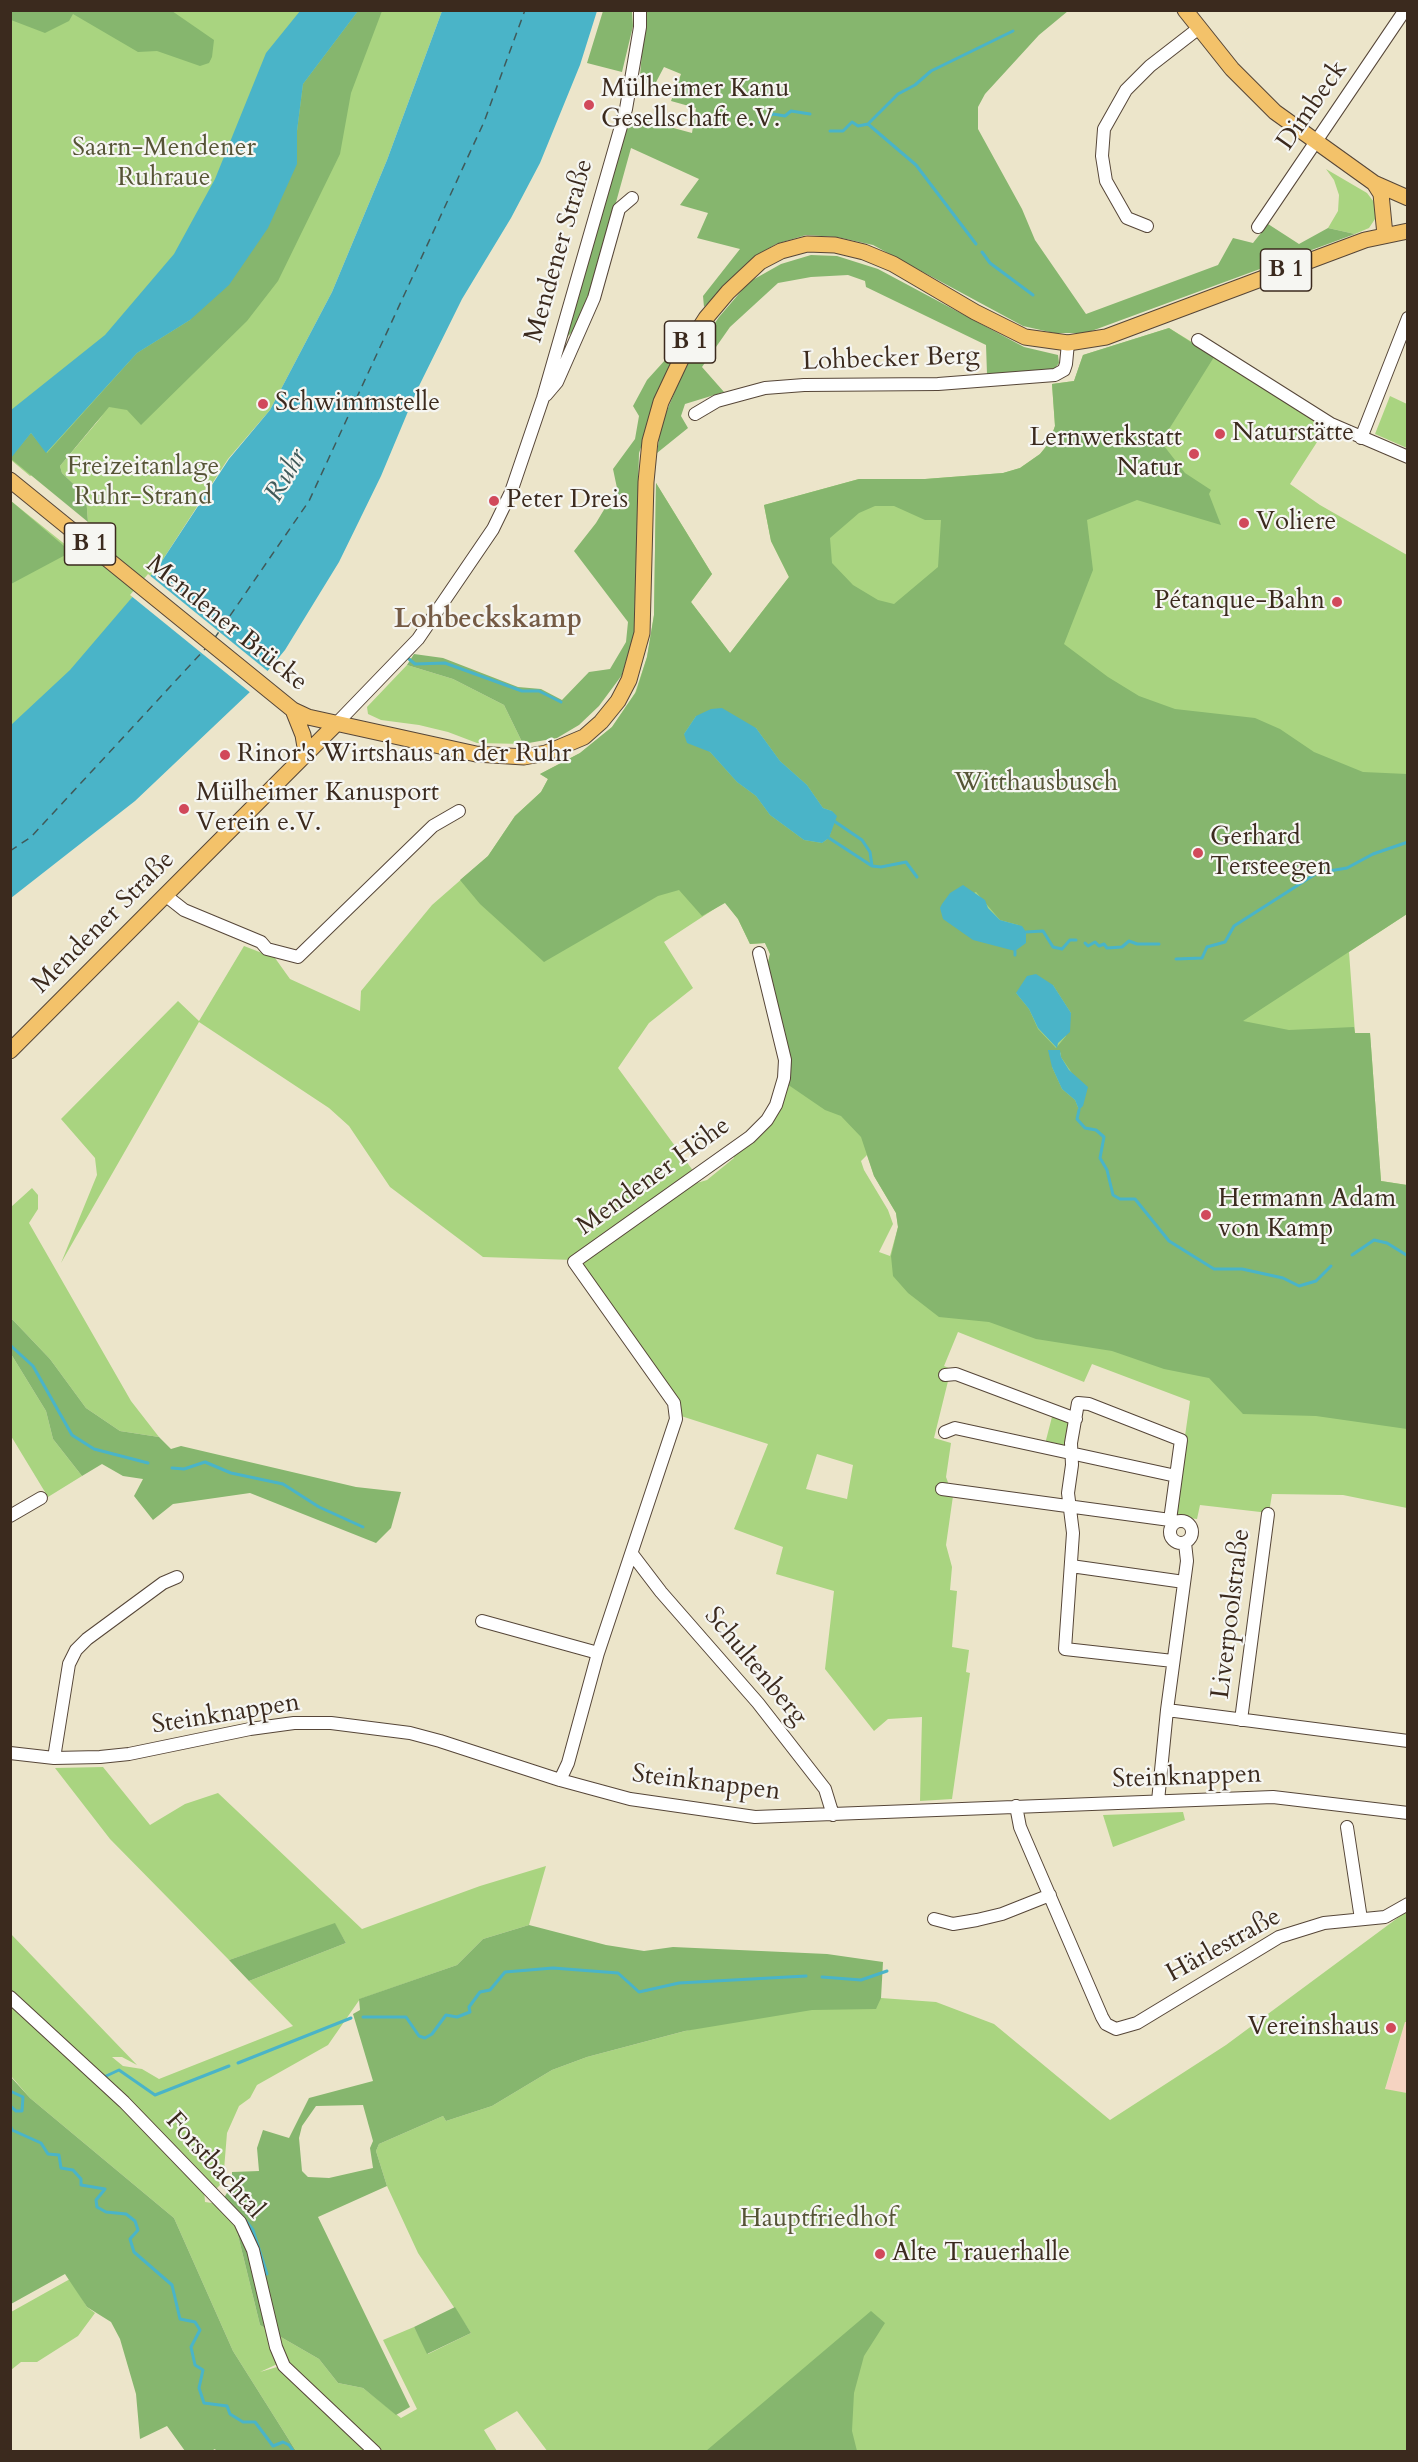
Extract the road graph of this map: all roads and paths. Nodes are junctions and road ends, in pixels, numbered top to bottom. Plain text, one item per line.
1 (640, 10) edge
2 (1185, 10) edge
3 (1405, 10) edge
4 (1199, 28) junction
5 (1314, 142) junction
6 (1374, 183) junction
7 (632, 198) dead end
8 (1407, 198) edge
9 (1147, 226) dead end
10 (1258, 226) dead end
11 (1407, 231) edge
12 (1385, 235) junction
13 (1407, 318) edge
14 (1198, 340) dead end
15 (1068, 343) junction
16 (543, 398) junction
17 (695, 414) dead end
18 (1360, 438) junction
19 (1407, 457) edge
20 (10, 480) edge
21 (291, 708) junction
22 (335, 725) junction
23 (306, 753) junction
24 (459, 811) dead end
25 (165, 895) junction
26 (759, 953) dead end
27 (10, 1051) edge
28 (945, 1375) dead end
29 (1076, 1419) junction
30 (945, 1432) dead end
31 (1071, 1454) junction
32 (1176, 1476) junction
33 (942, 1489) dead end
34 (41, 1498) dead end
35 (1071, 1507) junction
36 (1268, 1514) dead end
37 (10, 1516) edge
38 (1171, 1522) junction
39 (1185, 1543) junction
40 (632, 1554) junction
41 (1071, 1566) junction
42 (177, 1577) dead end
43 (1184, 1582) junction
44 (482, 1622) dead end
45 (598, 1653) junction
46 (1173, 1661) junction
47 (1167, 1710) junction
48 (1241, 1720) junction
49 (1407, 1741) edge
50 (10, 1753) edge
51 (54, 1758) junction
52 (560, 1780) junction
53 (1158, 1801) junction
54 (1016, 1806) junction
55 (1407, 1813) edge
56 (833, 1815) junction
57 (1347, 1827) dead end
58 (1050, 1895) junction
59 (1407, 1904) edge
60 (934, 1918) dead end
61 (1361, 1919) junction
62 (10, 1996) edge
63 (375, 2451) edge

1 - 16 street, Mendener Straße
2 - 4 main road
3 - 5 street, Dimbeck
4 - 5 main road
4 - 9 street
5 - 6 main road
5 - 10 street, Dimbeck
6 - 8 main road
6 - 12 main road
7 - 16 street, Mendener Straße
11 - 12 main road, B 1
12 - 15 main road, B 1
13 - 18 street
14 - 18 street
15 - 17 street, Lohbecker Berg
15 - 22 main road, B 1
16 - 22 street, Mendener Straße
18 - 19 street
20 - 21 main road, Mendener Brücke / B 1
21 - 22 main road, Mendener Brücke / B 1
21 - 23 main road
22 - 23 main road, Mendener Straße
23 - 25 main road, Mendener Straße
24 - 25 street
25 - 27 main road, Mendener Straße
26 - 40 street, Mendener Höhe
28 - 29 street
29 - 31 street
29 - 32 street
30 - 31 street
31 - 32 street
31 - 35 street
32 - 38 street
33 - 35 street
34 - 37 street
35 - 38 street
35 - 41 street
36 - 48 street, Liverpoolstraße
38 - 39 street
38 - 39 street
39 - 43 street
40 - 45 street, Mendener Höhe
40 - 56 street, Schultenberg
41 - 43 street
41 - 46 street
42 - 51 street
43 - 46 street
44 - 45 street
45 - 52 street, Mendener Höhe
46 - 47 street
47 - 48 street
47 - 53 street
48 - 49 street
50 - 51 street, Steinknappen
51 - 52 street, Steinknappen
52 - 56 street, Steinknappen
53 - 54 street, Steinknappen
53 - 55 street, Steinknappen
54 - 56 street, Steinknappen
54 - 58 street
57 - 61 street
58 - 60 street
58 - 61 street, Härlestraße
59 - 61 street, Härlestraße
62 - 63 street, Forstbachtal

